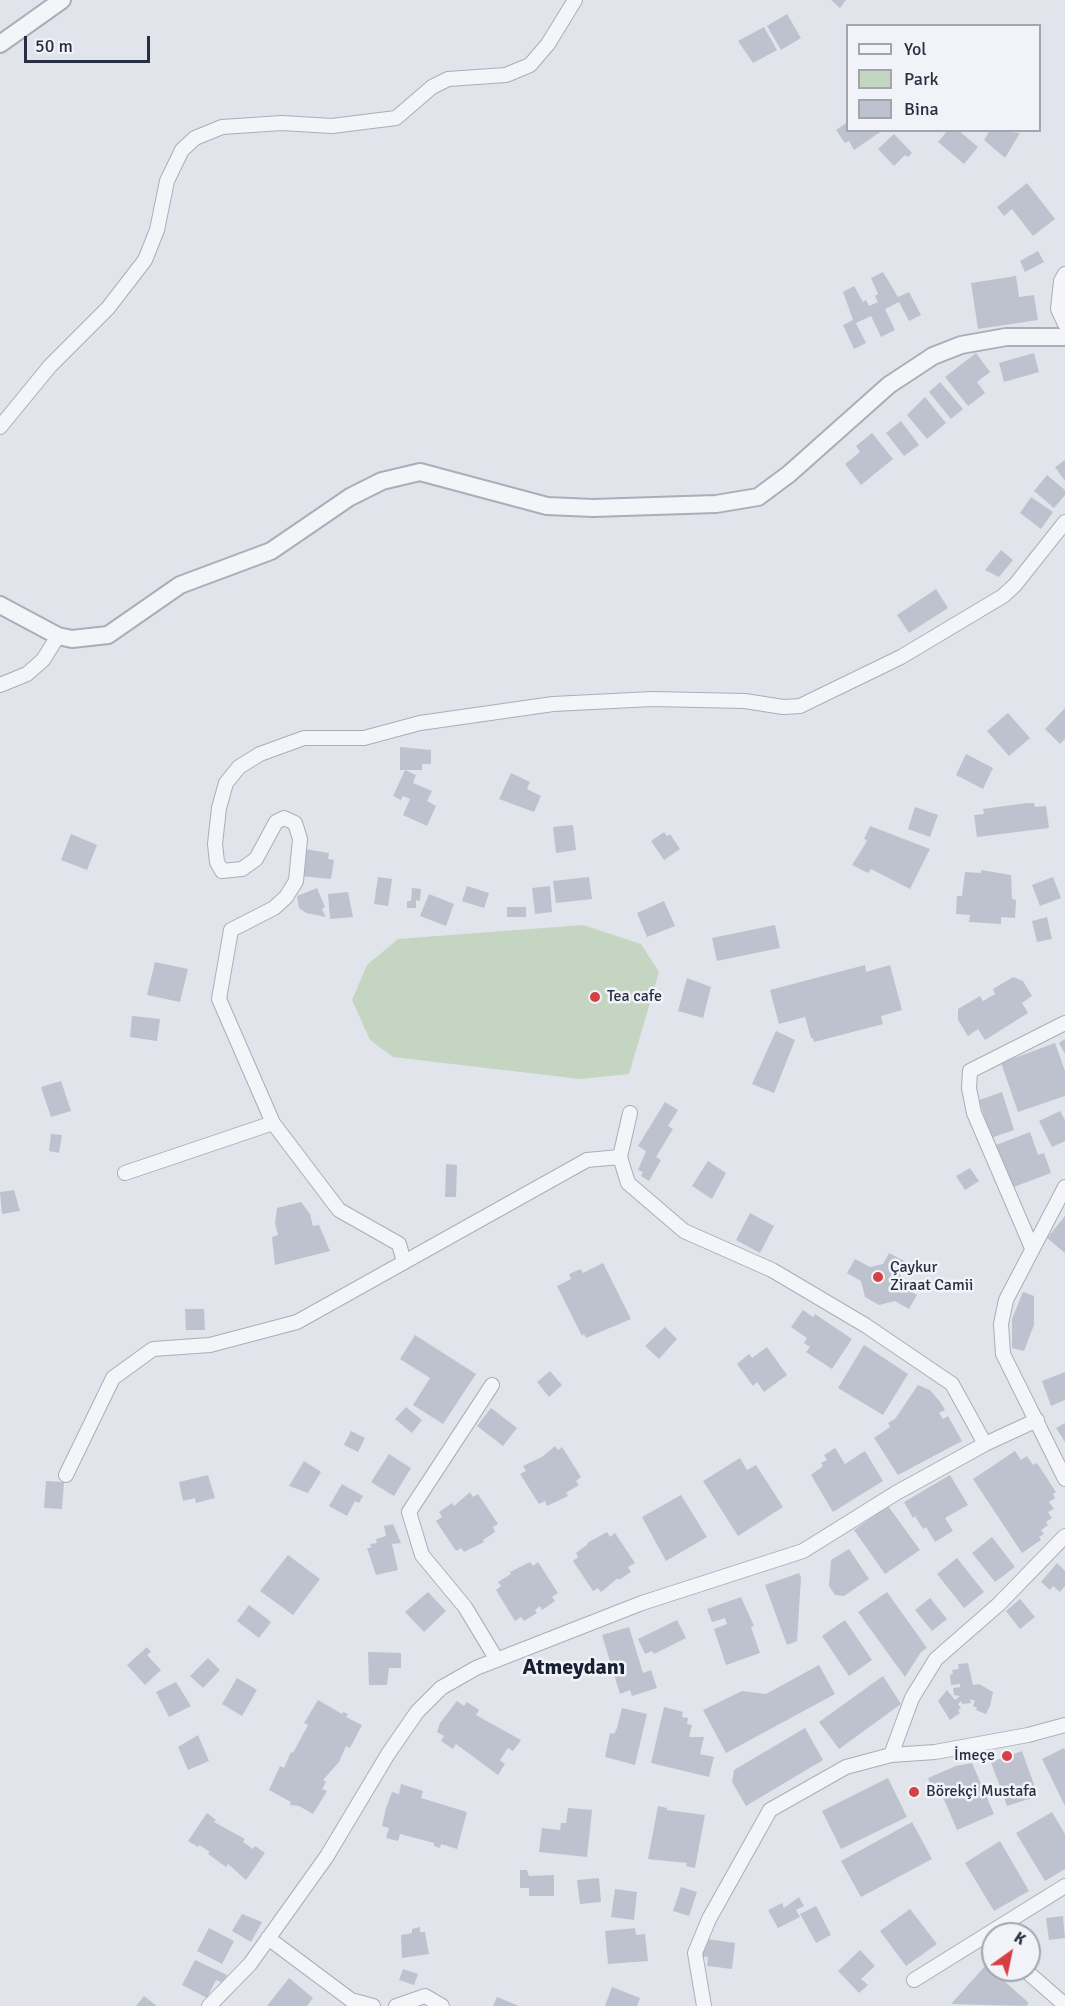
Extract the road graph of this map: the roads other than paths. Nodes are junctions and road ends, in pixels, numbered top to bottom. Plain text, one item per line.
1 (62, 0) edge
2 (575, 0) edge
3 (0, 44) edge
4 (1065, 274) edge
5 (1065, 324) edge
6 (1065, 337) edge
7 (0, 427) edge
8 (1065, 522) edge
9 (0, 605) edge
10 (58, 636) junction
11 (0, 685) edge
12 (1065, 1023) edge
13 (630, 1113) dead end
14 (273, 1124) junction
15 (620, 1157) junction
16 (125, 1173) dead end
17 (1065, 1187) edge
18 (1032, 1248) junction
19 (404, 1262) junction
20 (492, 1385) dead end
21 (1037, 1420) junction
22 (985, 1444) junction
23 (66, 1475) dead end
24 (1065, 1479) edge
25 (1065, 1536) edge
26 (497, 1660) junction
27 (1065, 1725) edge
28 (891, 1755) junction
29 (1065, 1886) edge
30 (1012, 1922) edge
31 (268, 1938) junction
32 (981, 1943) edge
33 (915, 1980) dead end
34 (1039, 1982) edge
35 (1065, 2005) edge
36 (209, 2006) edge
37 (373, 2006) edge
38 (396, 2006) edge
39 (442, 2006) edge
40 (704, 2006) edge

1 - 3 street
2 - 7 street
4 - 5 street
6 - 10 street
8 - 14 street
9 - 10 street
10 - 11 street
12 - 18 street
13 - 15 street
14 - 16 street
14 - 19 street
15 - 19 street
15 - 22 street
17 - 18 street
18 - 21 street
19 - 23 street
20 - 26 street
21 - 22 street
21 - 24 street
22 - 26 street
25 - 28 street
26 - 31 street
27 - 28 street
28 - 40 street
29 - 30 street
31 - 36 street
31 - 37 street
32 - 33 street
34 - 35 street
38 - 39 street

